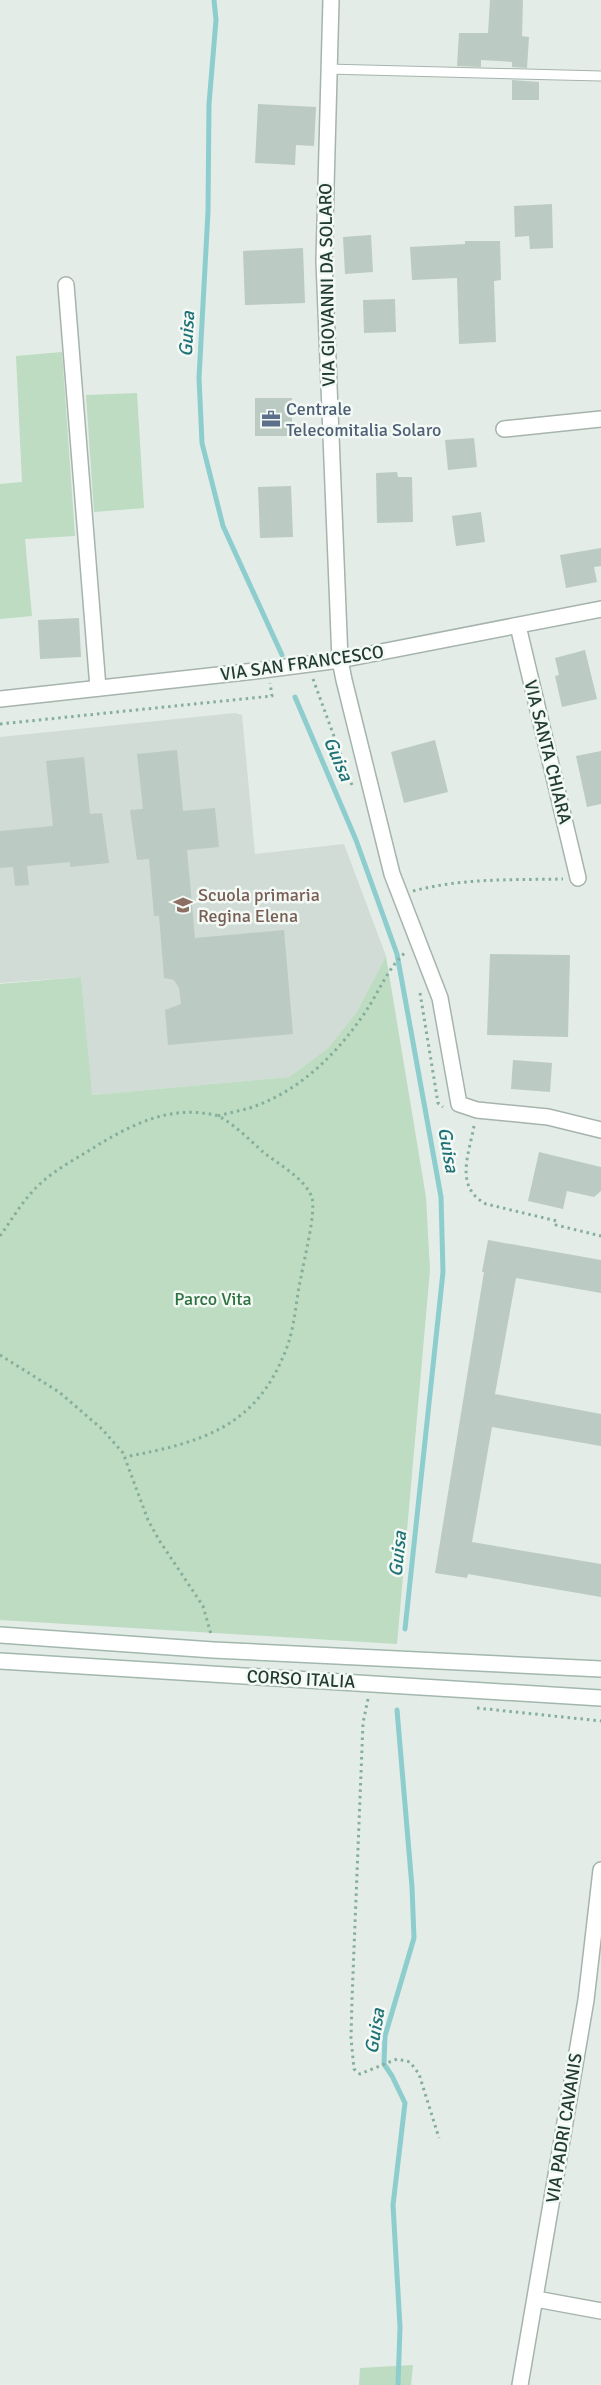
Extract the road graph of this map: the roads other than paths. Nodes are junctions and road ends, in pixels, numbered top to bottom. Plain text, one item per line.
1 (330, 0) edge
2 (328, 69) junction
3 (601, 76) edge
4 (66, 285) dead end
5 (601, 419) edge
6 (504, 429) dead end
7 (601, 609) edge
8 (518, 626) junction
9 (340, 660) junction
10 (98, 688) junction
11 (0, 699) edge
12 (578, 878) road end
13 (601, 1130) edge
14 (0, 1635) edge
15 (0, 1661) edge
16 (601, 1669) edge
17 (601, 1698) edge
18 (601, 1870) edge
19 (536, 2300) junction
20 (601, 2311) edge
21 (520, 2385) edge

1 - 2 street, VIA GIOVANNI DA SOLARO
2 - 3 lane
2 - 9 street, VIA GIOVANNI DA SOLARO
4 - 10 street
5 - 6 street
7 - 8 street, VIA SAN FRANCESCO
8 - 9 street, VIA SAN FRANCESCO
8 - 12 street, VIA SANTA CHIARA
9 - 10 street, VIA SAN FRANCESCO
9 - 13 street, VIA GIOVANNI DA SOLARO
10 - 11 street, VIA SAN FRANCESCO
14 - 16 street, CORSO ITALIA
15 - 17 street, CORSO ITALIA
18 - 19 street, VIA PADRI CAVANIS
19 - 20 street
19 - 21 street, VIA PADRI CAVANIS

